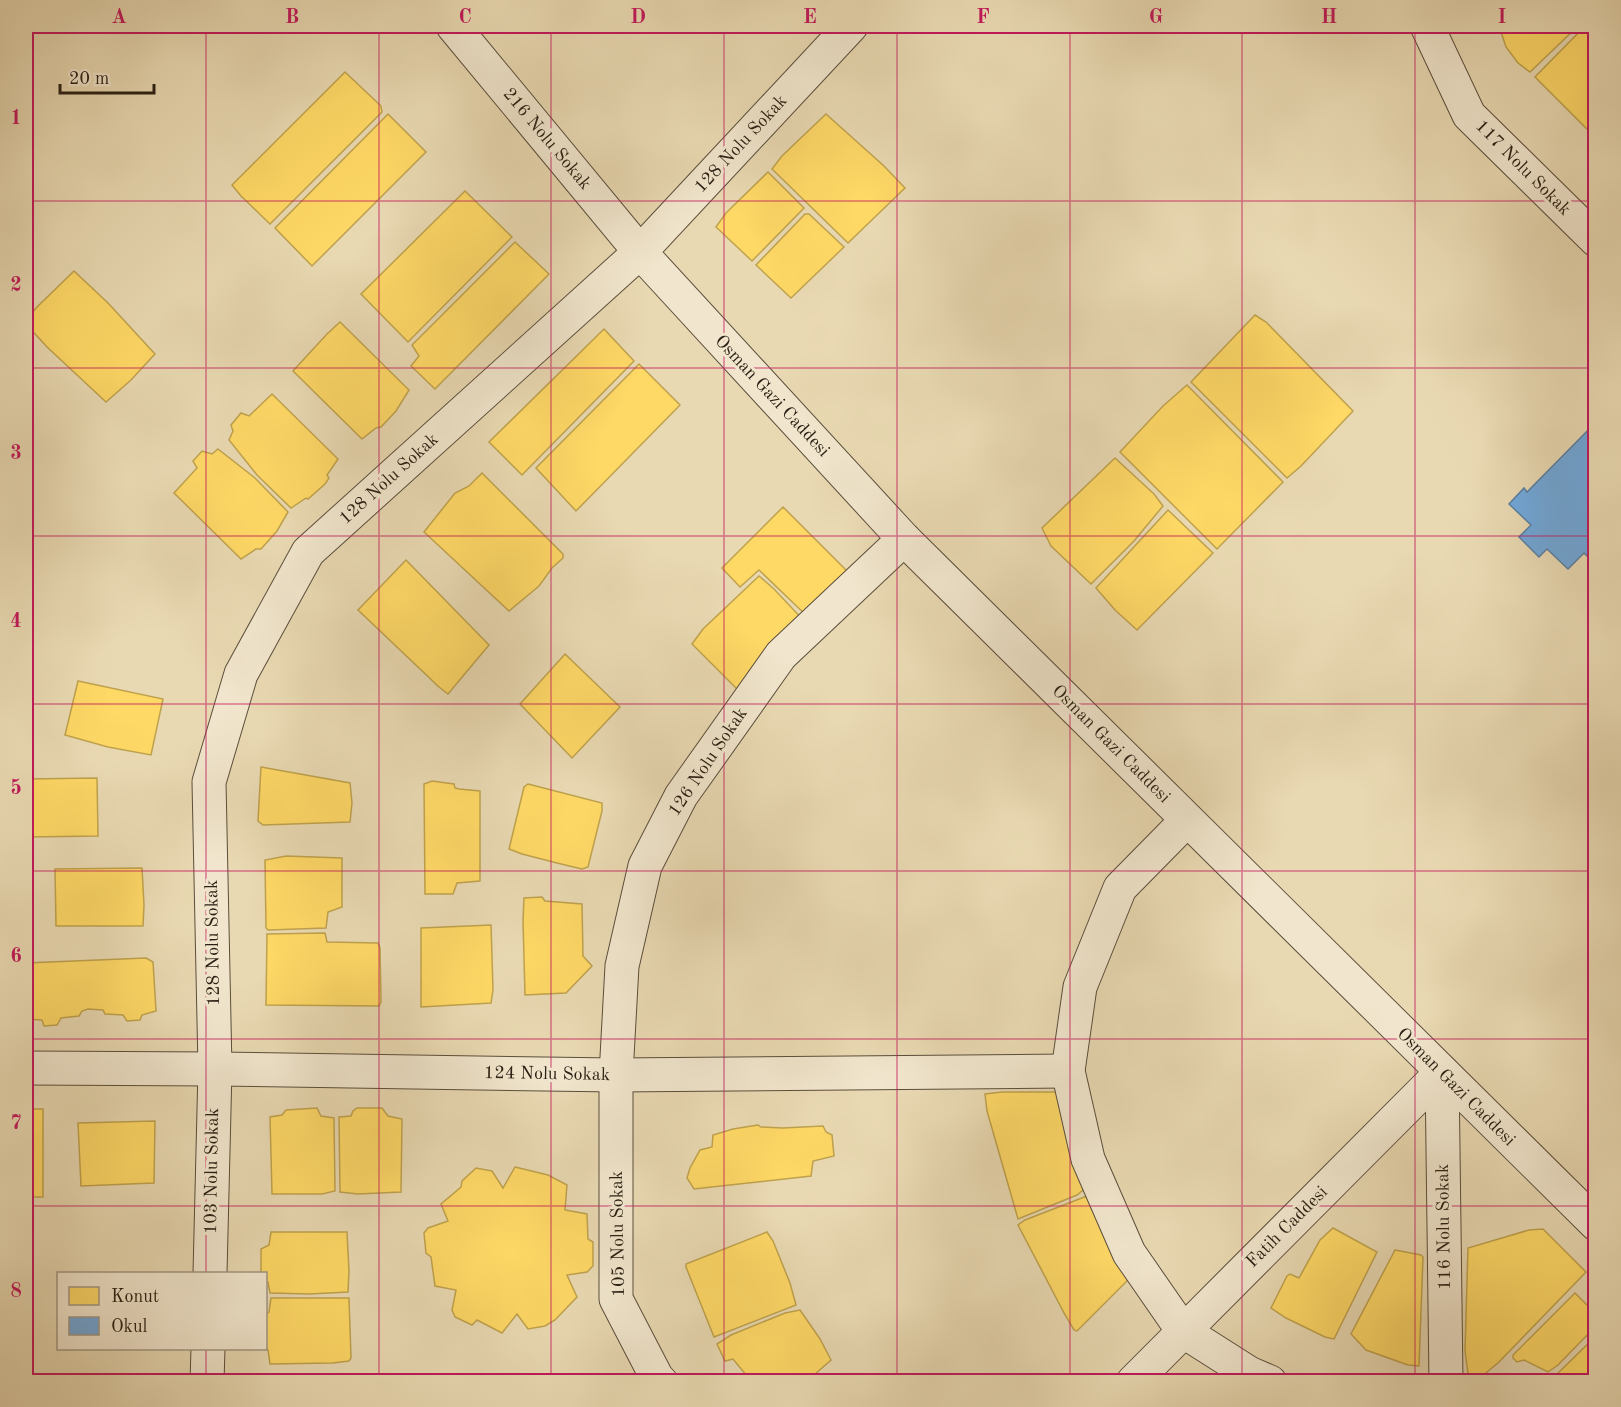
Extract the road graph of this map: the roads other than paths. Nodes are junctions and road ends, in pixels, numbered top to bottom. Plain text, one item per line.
1 (453, 26) edge
2 (851, 26) edge
3 (1427, 26) edge
4 (1596, 240) edge
5 (640, 252) junction
6 (904, 539) junction
7 (1187, 820) junction
8 (26, 1068) edge
9 (215, 1069) junction
10 (1068, 1071) junction
11 (1442, 1072) junction
12 (616, 1075) junction
13 (1596, 1224) edge
14 (210, 1272) edge
15 (1183, 1331) junction
16 (208, 1350) edge
17 (207, 1382) edge
18 (661, 1382) edge
19 (1133, 1382) edge
20 (1270, 1382) edge
21 (1446, 1382) edge

1 - 5 street, 216 Nolu Sokak
2 - 5 street, 128 Nolu Sokak
3 - 4 street, 117 Nolu Sokak
5 - 6 street, Osman Gazi Caddesi
5 - 9 street, 128 Nolu Sokak
6 - 7 street, Osman Gazi Caddesi
6 - 12 street, 126 Nolu Sokak
7 - 10 street
7 - 11 street, Osman Gazi Caddesi
8 - 9 street, 124 Nolu Sokak
9 - 12 street, 124 Nolu Sokak
9 - 14 street, 103 Nolu Sokak
10 - 12 street, 124 Nolu Sokak
10 - 15 street
11 - 13 street, Osman Gazi Caddesi
11 - 15 street, Fatih Caddesi
11 - 21 street, 116 Nolu Sokak
12 - 18 street, 105 Nolu Sokak
15 - 19 street, Fatih Caddesi
15 - 20 street
16 - 17 street

